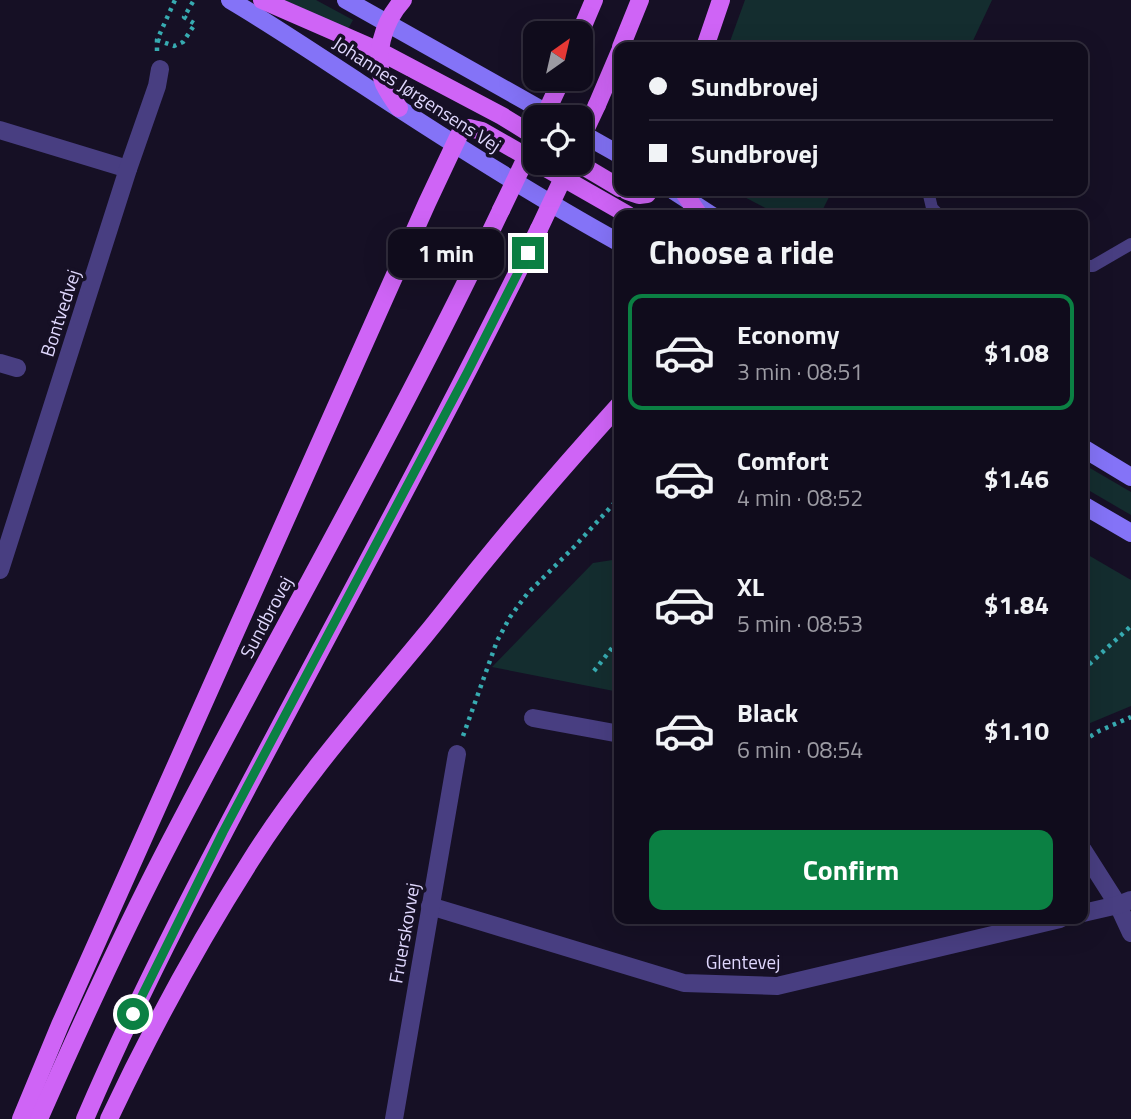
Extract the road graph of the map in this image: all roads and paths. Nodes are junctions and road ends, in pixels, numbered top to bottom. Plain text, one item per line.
1 (175, 0) edge
2 (194, 0) edge
3 (230, 0) edge
4 (262, 0) edge
5 (346, 0) edge
6 (403, 0) edge
7 (594, 0) edge
8 (640, 0) edge
9 (721, 0) edge
10 (585, 21) edge
11 (388, 24) junction
12 (157, 40) junction
13 (623, 42) edge
14 (707, 42) edge
15 (379, 51) junction
16 (614, 64) edge
17 (160, 69) joint
18 (533, 105) edge
19 (399, 108) junction
20 (593, 114) edge
21 (523, 129) edge
22 (0, 130) edge
23 (593, 140) edge
24 (454, 144) junction
25 (614, 152) edge
26 (523, 155) edge
27 (523, 163) edge
28 (128, 169) junction
29 (593, 172) edge
30 (559, 175) edge
31 (565, 175) edge
32 (614, 184) edge
33 (619, 210) edge
34 (614, 240) edge
35 (1131, 244) edge
36 (1088, 266) edge
37 (614, 411) edge
38 (1088, 451) edge
39 (1131, 477) edge
40 (614, 504) edge
41 (1088, 508) edge
42 (1131, 533) edge
43 (0, 570) edge
44 (1131, 626) edge
45 (614, 646) edge
46 (1088, 665) edge
47 (594, 671) dead end
48 (533, 718) dead end
49 (1131, 718) edge
50 (614, 733) edge
51 (1088, 738) edge
52 (457, 754) joint
53 (1088, 856) edge
54 (1125, 902) edge
55 (430, 906) junction
56 (1088, 912) edge
57 (1039, 924) edge
58 (1131, 933) edge
59 (21, 1119) edge
60 (39, 1119) edge
61 (85, 1119) edge
62 (109, 1119) edge
63 (394, 1119) edge

1 - 12 path
2 - 12 path
3 - 19 street, Johannes Jørgensens Vej
4 - 15 main road
5 - 11 street
6 - 11 main road
7 - 10 main road
8 - 13 main road
9 - 14 main road
11 - 15 main road
11 - 18 street
12 - 17 path
15 - 19 main road
15 - 21 main road
16 - 20 main road, bridge
17 - 28 street, Bontvedvej
19 - 24 street, Johannes Jørgensens Vej
22 - 28 street
23 - 25 street
24 - 26 main road
24 - 34 street, Johannes Jørgensens Vej
24 - 59 main road
27 - 60 main road, Sundbrovej, bridge
28 - 43 street, Bontvedvej
29 - 32 main road
30 - 33 main road
31 - 61 main road, bridge
35 - 36 lane
37 - 62 main road
38 - 39 street
40 - 52 path
41 - 42 street
44 - 46 path
45 - 47 path
48 - 50 street
49 - 51 path
52 - 55 street, Fruerskovvej
53 - 54 street
54 - 56 street
54 - 58 street
55 - 57 street, Glentevej
55 - 63 street, Fruerskovvej

